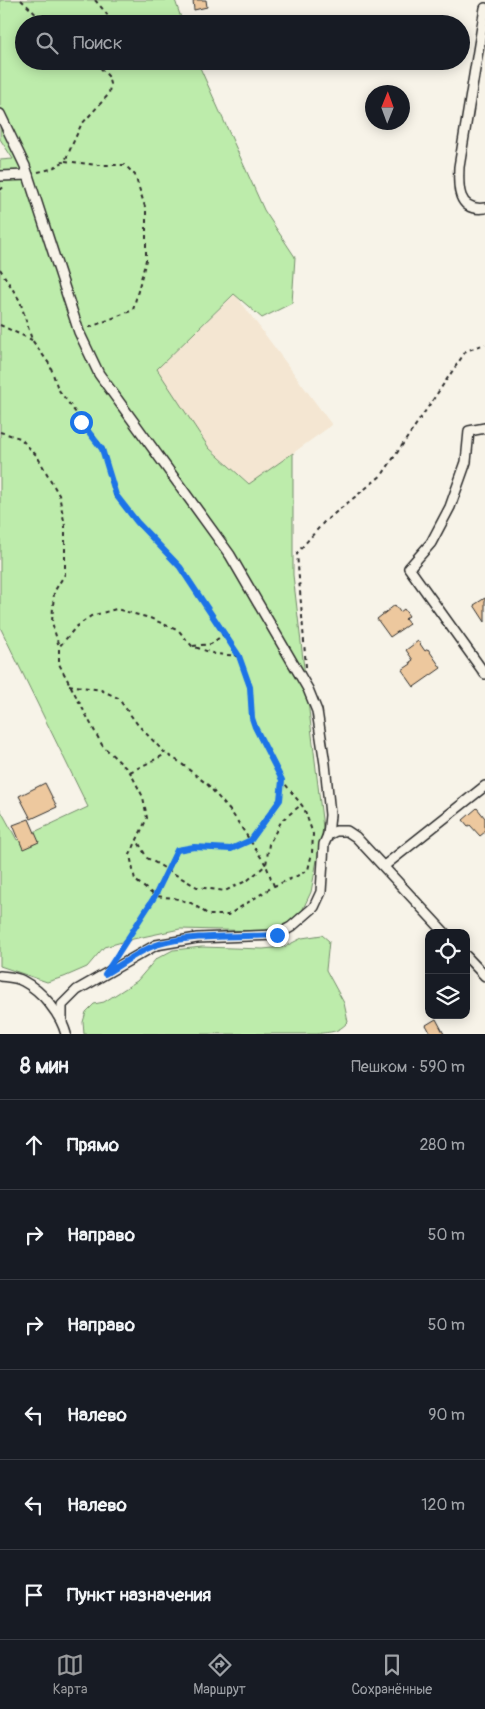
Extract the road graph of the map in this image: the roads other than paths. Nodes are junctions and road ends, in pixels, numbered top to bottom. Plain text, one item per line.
1 (485, 8) edge
2 (0, 114) edge
3 (28, 175) junction
4 (0, 176) edge
5 (485, 208) edge
6 (485, 428) edge
7 (485, 674) edge
8 (485, 786) edge
9 (328, 835) junction
10 (384, 866) junction
11 (441, 929) edge
12 (470, 960) edge
13 (0, 976) edge
14 (485, 976) edge
15 (62, 1022) junction
16 (66, 1034) edge

1 - 5 street
2 - 3 street
3 - 4 street
3 - 9 street
6 - 7 street
8 - 10 street
9 - 10 street
9 - 15 street
10 - 11 street
12 - 14 street
13 - 15 street
15 - 16 street

